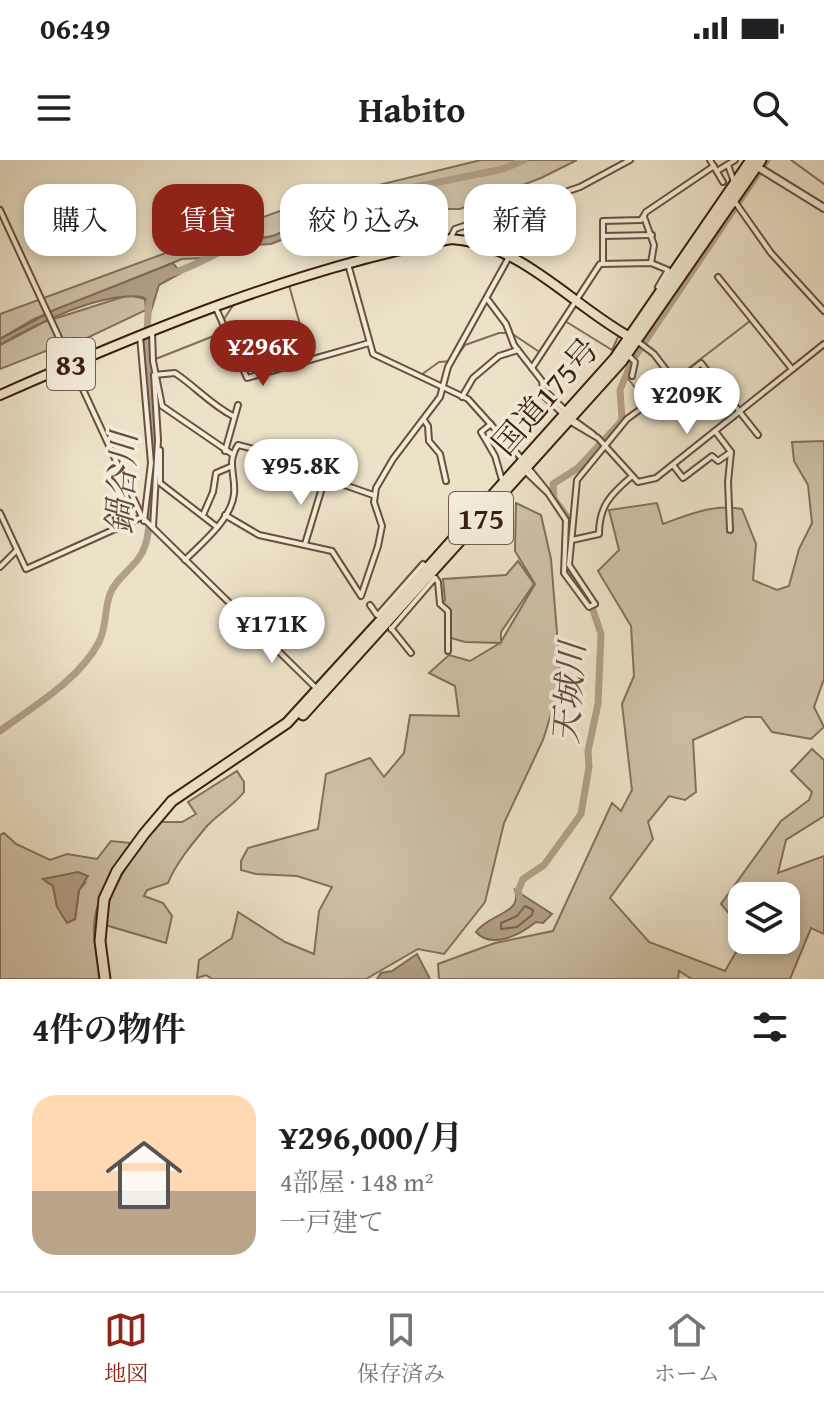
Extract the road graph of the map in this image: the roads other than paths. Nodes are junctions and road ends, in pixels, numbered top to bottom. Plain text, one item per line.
1 (630, 160) edge
2 (710, 160) edge
3 (735, 160) edge
4 (752, 162) edge
5 (728, 165) junction
6 (715, 168) junction
7 (723, 182) dead end
8 (736, 183) junction
9 (576, 188) edge
10 (734, 201) junction
11 (824, 208) edge
12 (0, 210) edge
13 (644, 217) junction
14 (464, 226) edge
15 (652, 235) junction
16 (603, 236) junction
17 (451, 239) junction
18 (512, 258) junction
19 (651, 263) junction
20 (348, 264) junction
21 (603, 264) junction
22 (718, 277) dead end
23 (488, 300) junction
24 (576, 300) junction
25 (214, 304) junction
26 (650, 308) junction
27 (824, 311) edge
28 (146, 332) junction
29 (634, 339) junction
30 (369, 343) junction
31 (824, 344) edge
32 (518, 350) junction
33 (627, 354) junction
34 (72, 363) junction
35 (532, 368) junction
36 (792, 369) junction
37 (156, 373) junction
38 (632, 376) dead end
39 (676, 383) junction
40 (442, 388) junction
41 (0, 395) edge
42 (462, 397) junction
43 (238, 405) dead end
44 (740, 411) junction
45 (233, 416) junction
46 (568, 416) junction
47 (424, 420) junction
48 (491, 424) junction
49 (715, 431) junction
50 (758, 435) dead end
51 (150, 440) junction
52 (158, 440) junction
53 (605, 444) junction
54 (225, 451) junction
55 (731, 452) junction
56 (232, 454) junction
57 (524, 465) junction
58 (673, 465) junction
59 (230, 467) junction
60 (631, 477) junction
61 (325, 478) junction
62 (446, 481) dead end
63 (504, 482) junction
64 (373, 495) junction
65 (0, 513) edge
66 (203, 515) junction
67 (225, 515) junction
68 (143, 519) junction
69 (217, 527) junction
70 (153, 529) junction
71 (569, 530) junction
72 (730, 530) dead end
73 (572, 540) junction
74 (305, 544) junction
75 (17, 550) junction
76 (185, 560) junction
77 (0, 567) edge
78 (432, 573) junction
79 (370, 605) dead end
80 (384, 622) junction
81 (448, 651) dead end
82 (411, 653) dead end
83 (320, 692) junction
84 (105, 979) edge

1 - 9 street
2 - 6 street
3 - 5 street
4 - 8 highway, 国道175号 / 175
4 - 10 highway, 国道175号 / 175
4 - 11 street
5 - 6 street
5 - 8 street
6 - 7 street
6 - 13 street
8 - 26 highway, 国道175号 / 175
10 - 27 street
10 - 29 highway, 国道175号 / 175
12 - 34 street
13 - 15 street
13 - 16 street
14 - 17 street
15 - 16 street
15 - 19 street
16 - 21 street
17 - 18 main road, 83
17 - 20 main road, 83
18 - 23 street
18 - 24 main road, 83
19 - 21 street
19 - 26 street
20 - 25 main road, 83
20 - 30 street
21 - 24 street
22 - 36 street
23 - 32 street
23 - 40 street
24 - 29 main road, 83
24 - 35 street
25 - 28 main road, 83
25 - 30 street
26 - 29 highway, 国道175号 / 175
28 - 34 main road, 83
28 - 37 street
28 - 51 street
29 - 33 highway, 国道175号 / 175
29 - 39 street
29 - 46 highway, 国道175号 / 175
30 - 40 street
31 - 36 street
32 - 35 street
32 - 42 street
33 - 38 street
33 - 46 highway, 国道175号 / 175
34 - 41 main road, 83
34 - 68 street
35 - 46 street
36 - 44 street
37 - 45 street
37 - 52 street
37 - 54 street
39 - 44 street
39 - 53 street
40 - 42 street
40 - 47 street
42 - 48 street
43 - 45 street
44 - 49 street
44 - 50 street
45 - 54 street
46 - 53 street
46 - 57 highway, 国道175号 / 175
47 - 62 street
47 - 64 street
48 - 57 street
48 - 63 street
49 - 55 street
49 - 58 street
51 - 52 street
51 - 68 street
52 - 66 street
52 - 70 street
53 - 60 street
53 - 71 street
54 - 56 street
55 - 58 street
55 - 72 street
56 - 59 street
56 - 61 street
57 - 63 highway, 国道175号 / 175
57 - 71 street
57 - 78 highway, 国道175号 / 175
58 - 60 street
59 - 66 street
59 - 67 street
60 - 73 street
61 - 64 street
61 - 74 street
63 - 78 highway, 国道175号 / 175
64 - 74 street
65 - 75 street
66 - 69 street
67 - 69 street
67 - 74 street
68 - 70 street
68 - 75 street
69 - 76 street
70 - 76 street
71 - 73 street
71 - 73 street
75 - 77 street
76 - 83 street
78 - 80 highway, 国道175号 / 175
78 - 81 street
79 - 80 street
80 - 82 street
80 - 83 highway, 国道175号 / 175
83 - 84 highway, 国道175号 / 175

